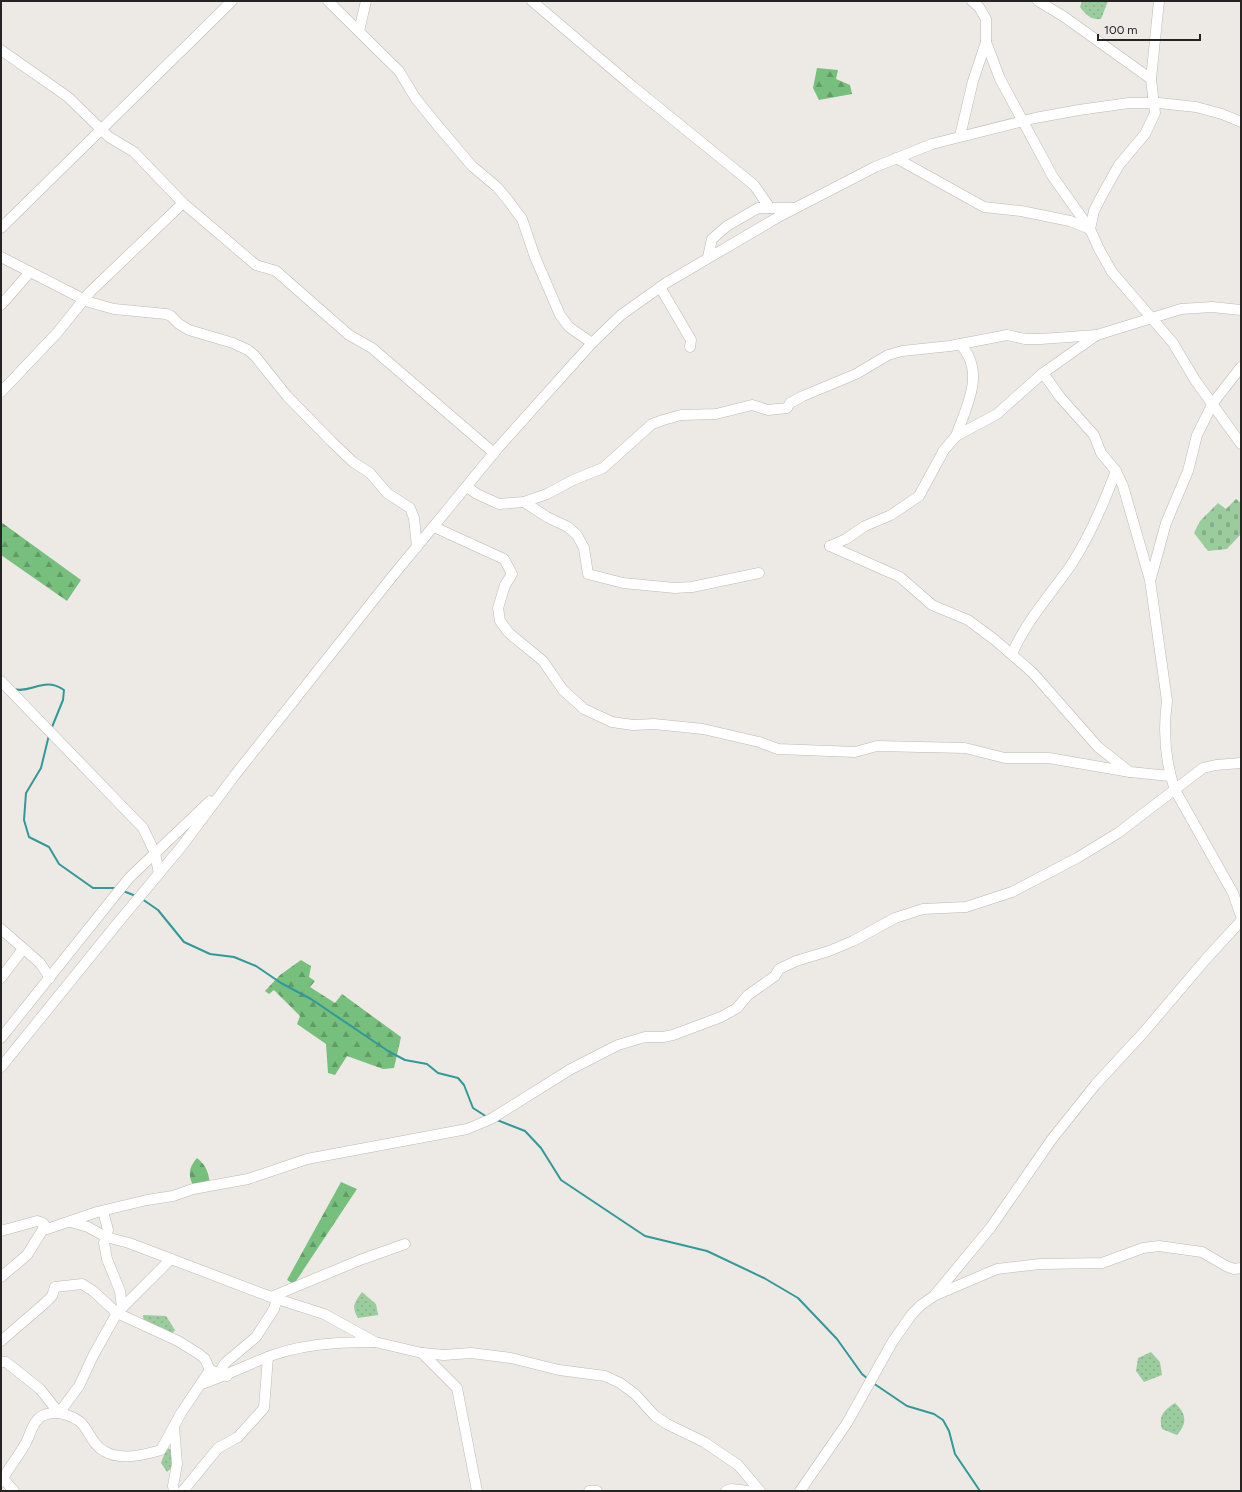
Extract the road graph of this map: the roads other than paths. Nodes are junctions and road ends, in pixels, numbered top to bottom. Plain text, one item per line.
1 (232, 1) edge
2 (328, 1) edge
3 (366, 1) edge
4 (532, 1) edge
5 (972, 1) edge
6 (1038, 1) edge
7 (1159, 1) edge
8 (359, 31) junction
9 (986, 42) junction
10 (1, 50) edge
11 (1151, 79) junction
12 (1154, 103) junction
13 (1022, 121) junction
14 (1241, 122) edge
15 (102, 130) junction
16 (960, 136) junction
17 (896, 158) junction
18 (183, 203) junction
19 (770, 208) junction
20 (795, 208) junction
21 (1, 228) edge
22 (1090, 228) junction
23 (1, 257) edge
24 (708, 257) junction
25 (30, 272) junction
26 (660, 287) junction
27 (84, 300) junction
28 (1, 305) edge
29 (1241, 310) edge
30 (1152, 319) junction
31 (1097, 334) junction
32 (592, 343) junction
33 (960, 344) junction
34 (690, 347) dead end
35 (1241, 367) edge
36 (1043, 373) junction
37 (1, 392) edge
38 (1213, 403) junction
39 (956, 436) junction
40 (1241, 444) edge
41 (494, 453) junction
42 (1116, 471) junction
43 (467, 487) junction
44 (524, 502) junction
45 (434, 527) junction
46 (417, 547) junction
47 (759, 573) dead end
48 (1150, 580) junction
49 (1012, 654) junction
50 (1, 681) edge
51 (1241, 763) edge
52 (1130, 772) junction
53 (1170, 776) junction
54 (230, 781) junction
55 (1174, 790) junction
56 (155, 853) junction
57 (159, 874) junction
58 (1241, 916) edge
59 (1241, 921) edge
60 (1, 929) edge
61 (23, 949) junction
62 (1, 978) edge
63 (50, 978) junction
64 (1, 1038) edge
65 (1, 1067) edge
66 (103, 1211) junction
67 (71, 1222) junction
68 (45, 1226) junction
69 (1, 1231) edge
70 (106, 1237) junction
71 (404, 1244) dead end
72 (171, 1259) junction
73 (1241, 1268) edge
74 (1, 1277) edge
75 (934, 1296) junction
76 (274, 1298) junction
77 (120, 1310) junction
78 (1, 1342) edge
79 (375, 1342) junction
80 (422, 1353) junction
81 (268, 1357) junction
82 (1, 1362) edge
83 (218, 1375) junction
84 (59, 1413) junction
85 (174, 1426) junction
86 (2, 1479) edge
87 (14, 1491) edge
88 (174, 1491) edge
89 (183, 1491) edge
90 (477, 1491) edge
91 (589, 1491) edge
92 (597, 1491) edge
93 (726, 1491) edge
94 (748, 1491) edge
95 (760, 1491) edge
96 (800, 1491) edge

1 - 15 street
2 - 8 street
3 - 8 street
4 - 19 street
5 - 9 street
6 - 11 street
7 - 11 street
8 - 32 street
9 - 13 street
9 - 16 street
10 - 15 street
11 - 12 street
12 - 13 street
12 - 14 street
12 - 22 street
13 - 16 street
13 - 22 street
15 - 18 street
15 - 21 street
16 - 17 street
17 - 20 street
17 - 22 street
18 - 27 street
18 - 41 street
19 - 20 street
19 - 24 street
20 - 24 street
22 - 30 street
23 - 25 street
24 - 26 street
25 - 27 street
25 - 28 street
26 - 32 street
26 - 34 street
27 - 37 street
27 - 46 street
29 - 30 street
30 - 31 street
30 - 38 street
31 - 33 street
31 - 36 street
32 - 41 street
33 - 39 street
33 - 44 street
35 - 38 street
36 - 39 street
36 - 42 street
38 - 40 street
38 - 48 street
39 - 49 street
41 - 43 street
42 - 48 street
42 - 49 street
43 - 44 street
43 - 45 street
44 - 47 street
45 - 46 street
45 - 52 street
46 - 54 street
48 - 53 street
49 - 52 street
50 - 56 street
51 - 55 street
52 - 53 street
53 - 55 street
54 - 56 street
54 - 57 street
55 - 58 street
55 - 66 street
56 - 57 street
56 - 63 street
57 - 65 street
59 - 75 street
60 - 61 street
61 - 62 street
61 - 63 street
63 - 64 street
66 - 67 street
66 - 70 street
67 - 68 street
67 - 70 street
68 - 69 street
68 - 74 street
70 - 72 street
70 - 77 street
71 - 76 street
72 - 76 street
72 - 77 street
73 - 75 street
75 - 96 street
76 - 79 street
76 - 83 street
77 - 78 street
77 - 83 street
77 - 84 street
79 - 80 street
79 - 81 street
80 - 90 street
80 - 95 street
81 - 83 street
81 - 89 street
82 - 84 street
83 - 85 street
84 - 85 street
84 - 86 street
85 - 88 street
86 - 87 street
91 - 92 street
93 - 94 street

